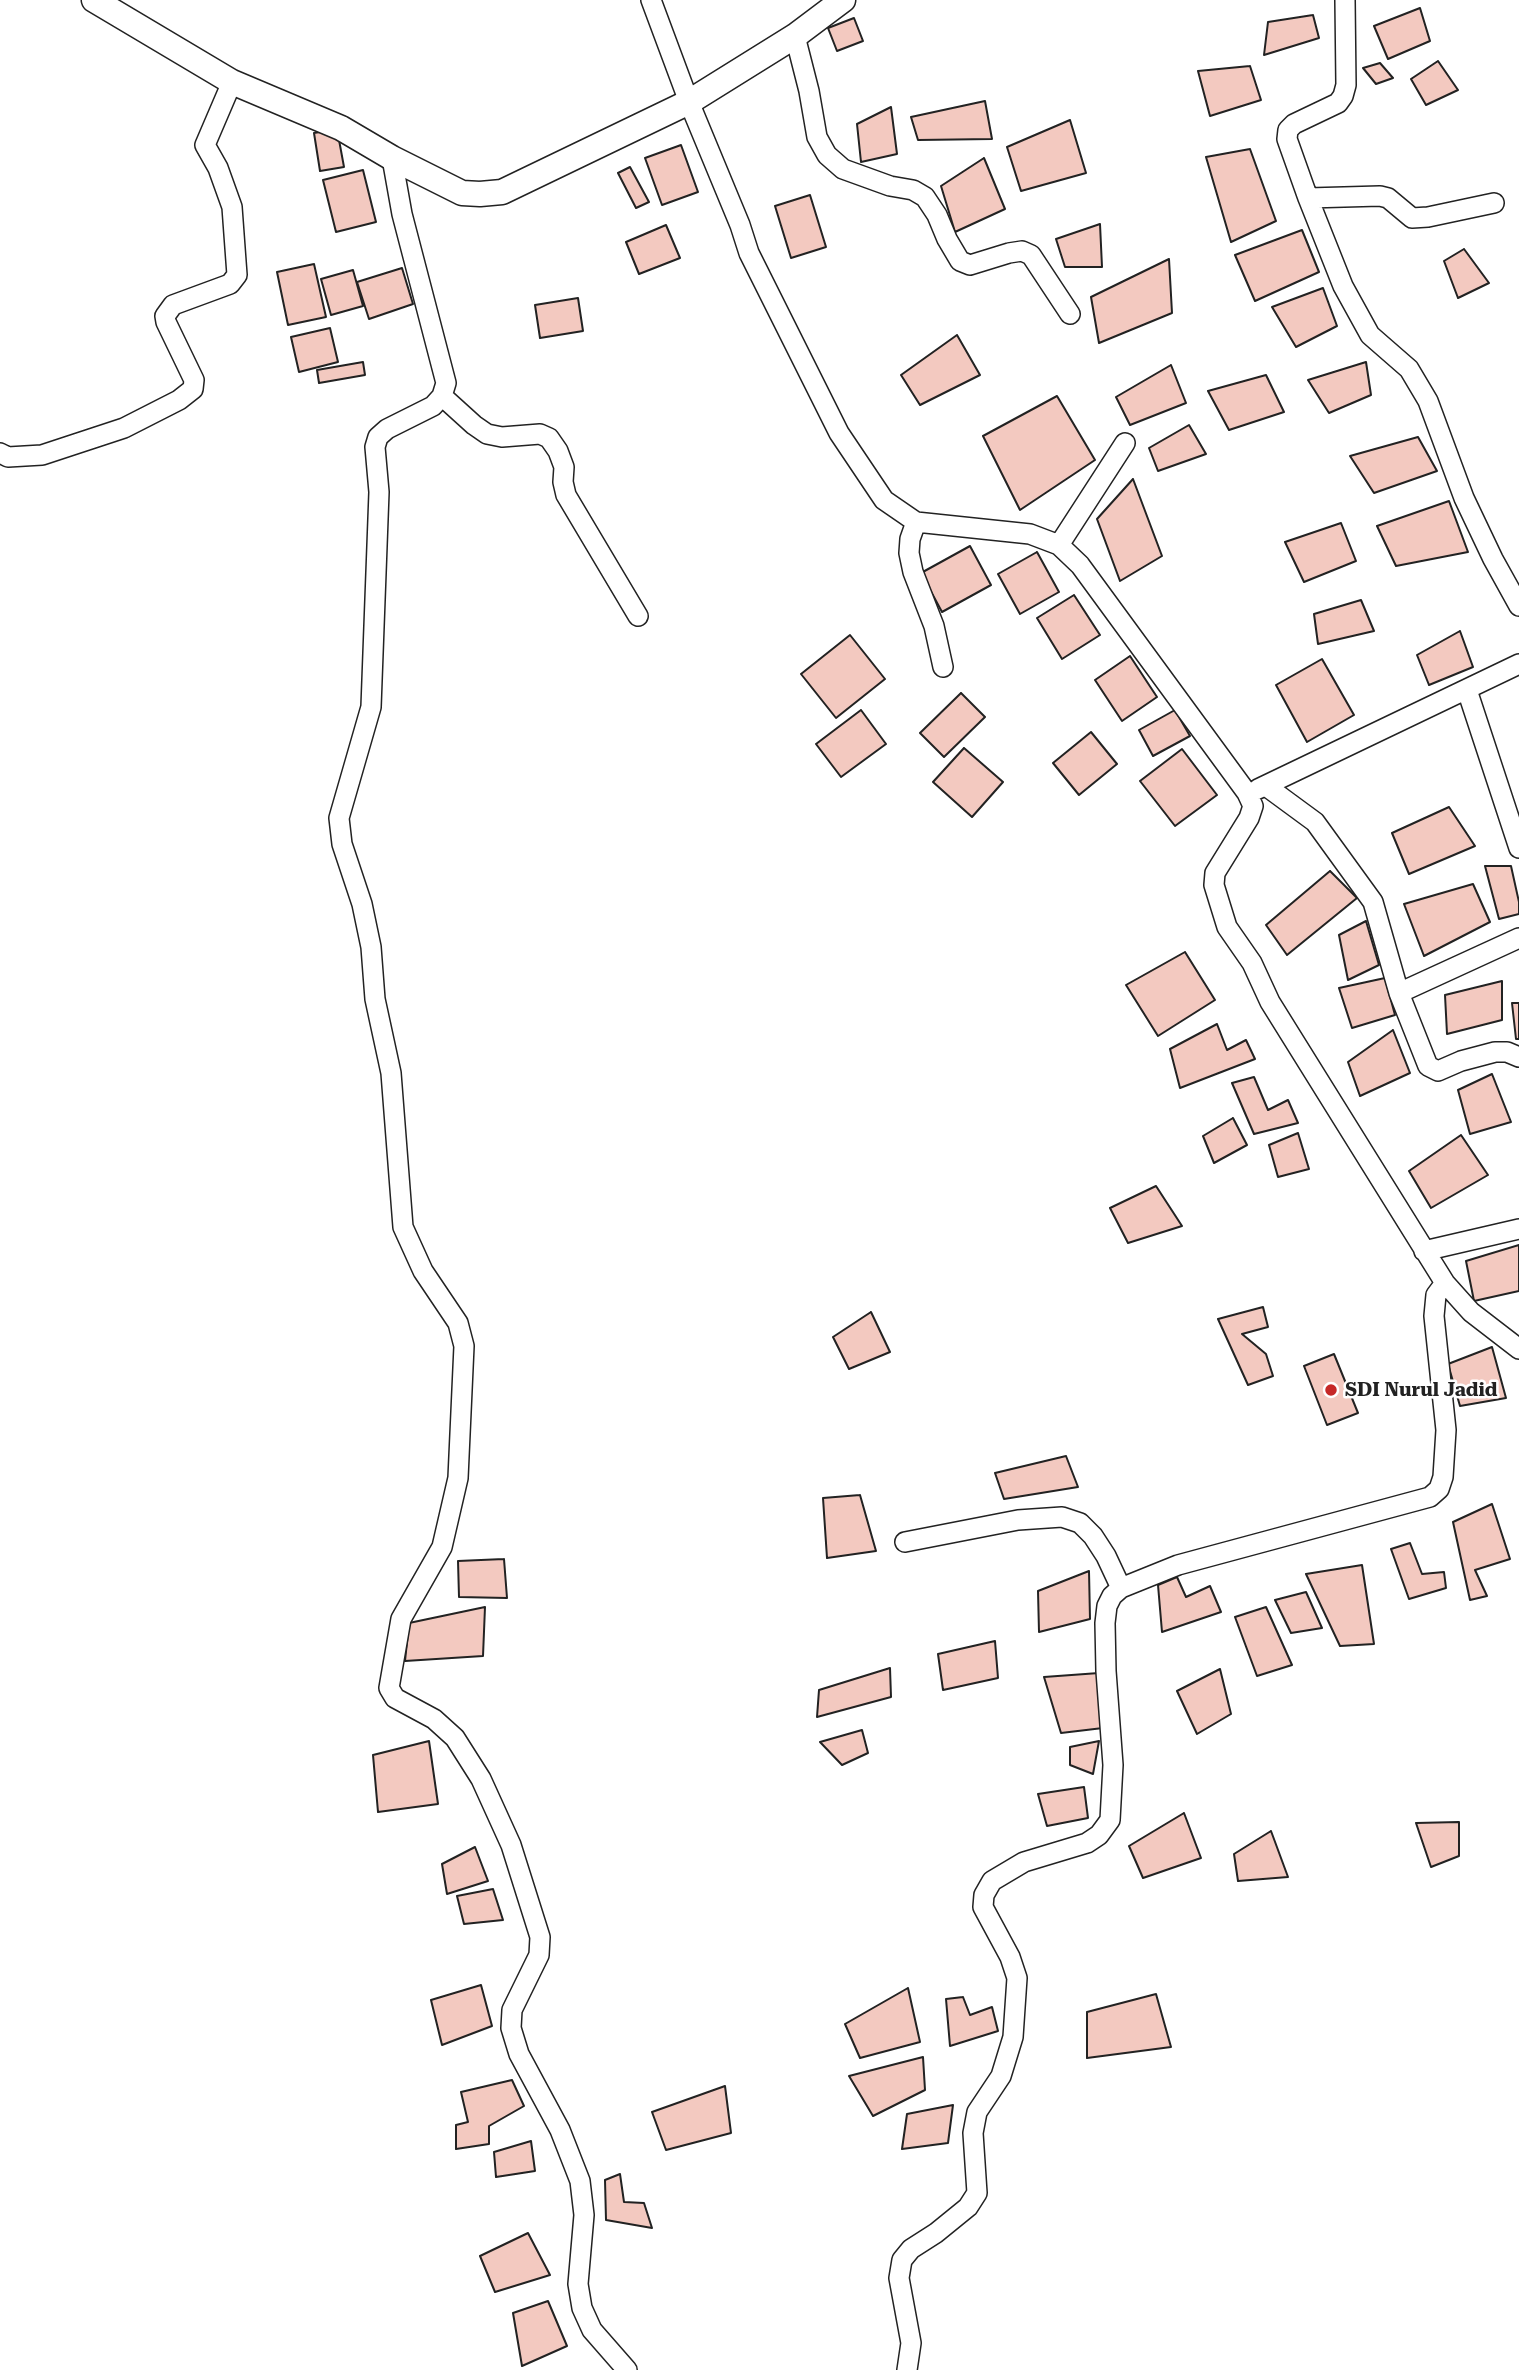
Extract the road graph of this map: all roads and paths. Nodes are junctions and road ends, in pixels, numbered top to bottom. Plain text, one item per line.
1 (94, 0) edge
2 (651, 0) edge
3 (843, 0) edge
4 (1345, 0) edge
5 (795, 36) junction
6 (232, 82) junction
7 (689, 102) junction
8 (391, 158) junction
9 (1308, 198) junction
10 (1494, 203) dead end
11 (1070, 314) dead end
12 (442, 396) junction
13 (1125, 443) dead end
14 (0, 453) edge
15 (916, 522) junction
16 (1059, 545) junction
17 (1519, 606) edge
18 (638, 616) dead end
19 (1519, 664) edge
20 (943, 667) dead end
21 (1467, 690) junction
22 (1266, 786) junction
23 (1247, 793) junction
24 (1519, 848) edge
25 (1519, 937) edge
26 (1399, 992) junction
27 (1519, 1057) edge
28 (1519, 1229) edge
29 (1424, 1251) junction
30 (1445, 1283) junction
31 (1519, 1349) edge
32 (905, 1542) dead end
33 (1121, 1588) junction
34 (626, 2370) edge
35 (907, 2370) edge

1 - 6 street
2 - 7 street
3 - 5 street
4 - 9 street
5 - 7 street
5 - 11 street
6 - 8 street
6 - 14 street
7 - 8 street
7 - 15 street
8 - 12 street
9 - 10 street
9 - 17 street
12 - 18 street
12 - 34 street
13 - 16 street
15 - 16 street
15 - 20 street
16 - 23 street
19 - 21 street
21 - 22 street
21 - 24 street
22 - 23 street
22 - 26 street
23 - 29 street
25 - 26 street
26 - 27 street
28 - 29 street
29 - 30 street
30 - 31 street
30 - 33 street
32 - 33 street
33 - 35 street

